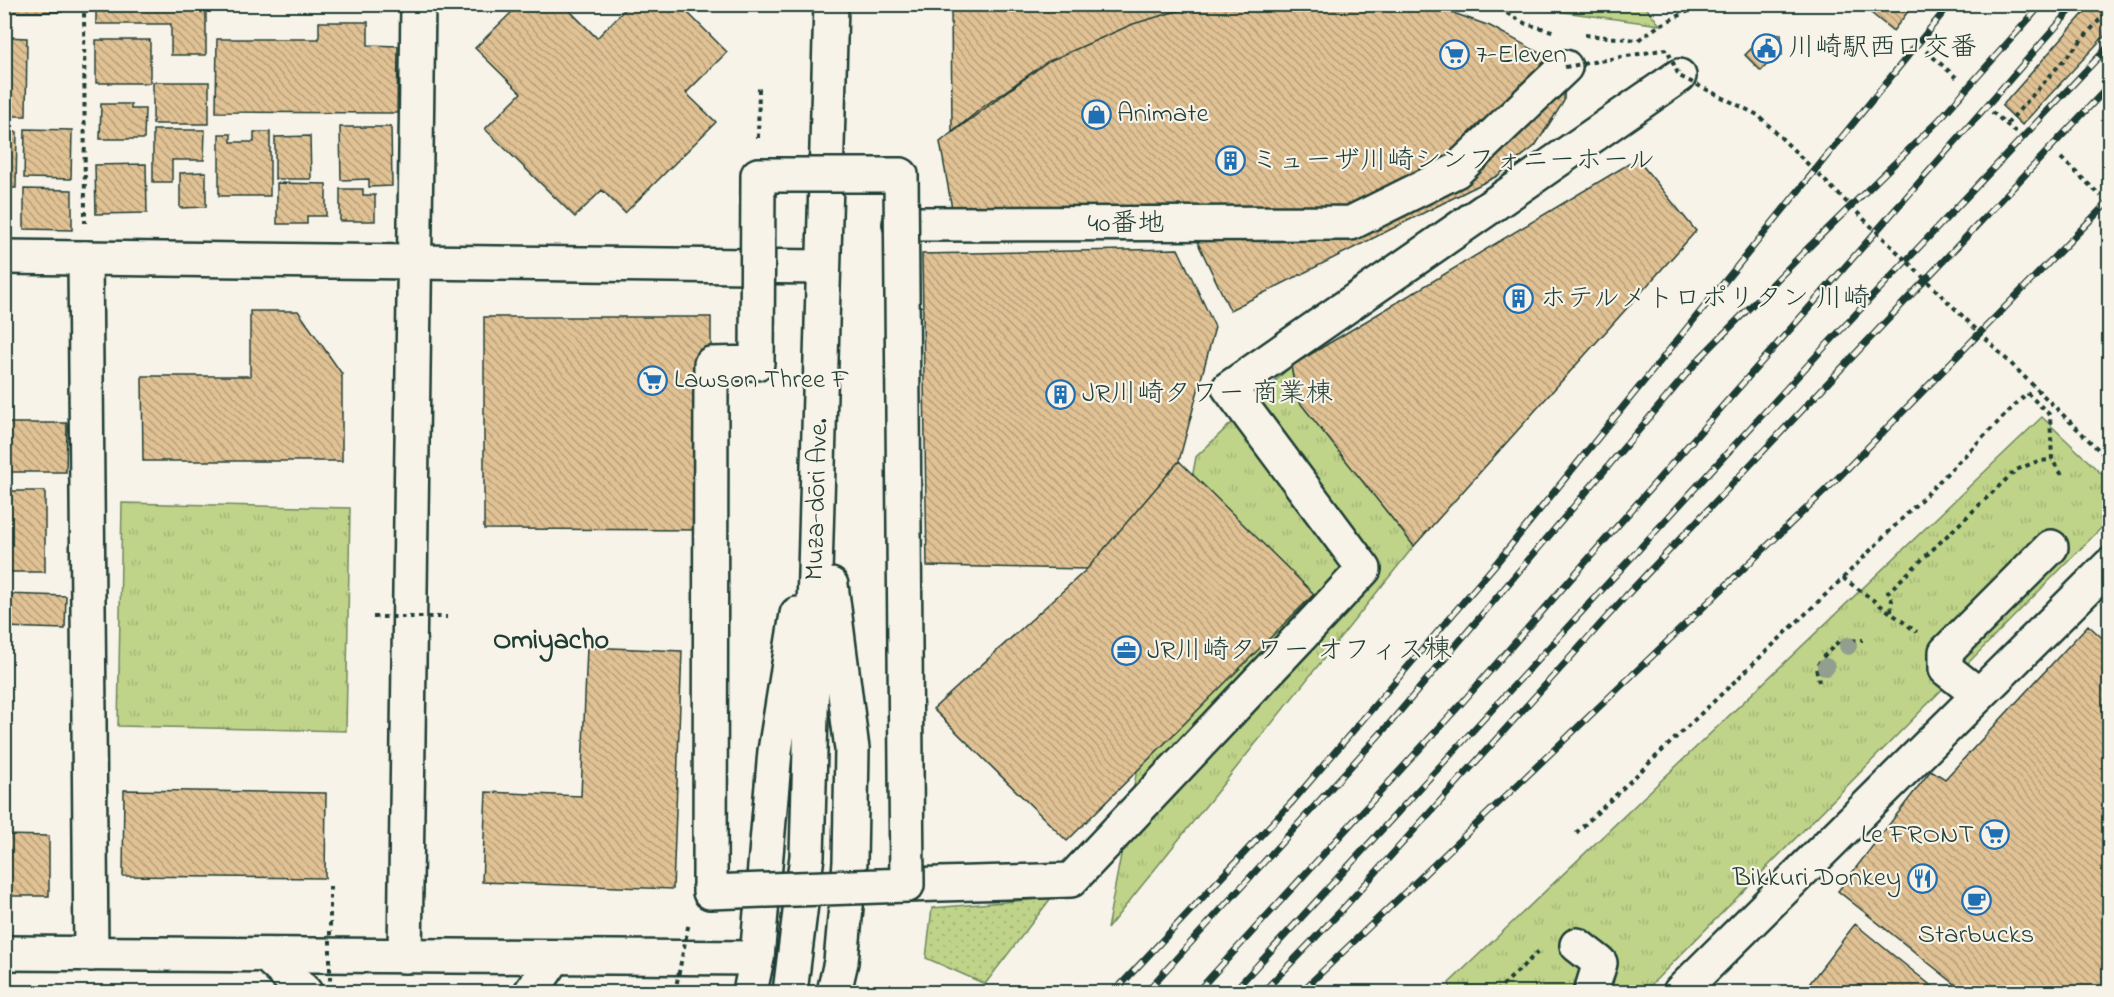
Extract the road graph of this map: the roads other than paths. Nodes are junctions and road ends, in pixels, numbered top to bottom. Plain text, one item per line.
1 (418, 4) edge
2 (831, 4) edge
3 (1565, 67) road end
4 (1679, 76) road end
5 (900, 224) junction
6 (4, 257) edge
7 (85, 258) junction
8 (416, 262) junction
9 (822, 267) junction
10 (818, 479) junction
11 (2051, 547) dead end
12 (2109, 565) edge
13 (1979, 695) junction
14 (907, 885) junction
15 (1577, 945) dead end
16 (4, 953) edge
17 (91, 954) junction
18 (266, 955) junction
19 (405, 956) junction
20 (555, 957) junction
21 (757, 958) junction
22 (305, 993) edge
23 (531, 993) edge
24 (750, 993) edge
25 (790, 993) edge
26 (834, 993) edge
27 (1591, 993) edge
28 (1680, 993) edge

1 - 8 street
2 - 9 street, Muza-dōri Ave.
3 - 5 street, 40番地
4 - 14 street
5 - 14 street, bridge
5 - 14 street, bridge
6 - 7 street
7 - 8 street
7 - 17 street
8 - 9 street
8 - 19 street
9 - 10 street, Muza-dōri Ave.
10 - 21 street
10 - 25 street, Muza-dōri Ave.
10 - 26 street
11 - 13 street
12 - 13 street
13 - 28 street
15 - 27 street
16 - 17 street
17 - 18 street
18 - 19 street
18 - 22 street
19 - 20 street
20 - 21 street
20 - 23 street
21 - 24 street

